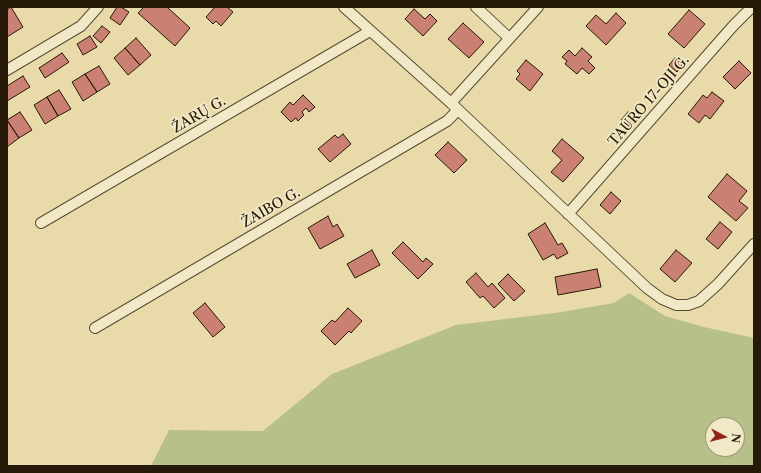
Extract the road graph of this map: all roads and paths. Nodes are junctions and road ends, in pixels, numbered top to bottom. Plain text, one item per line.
1 (98, 7) edge
2 (344, 7) edge
3 (476, 7) edge
4 (538, 7) edge
5 (752, 7) edge
6 (370, 31) junction
7 (510, 38) junction
8 (7, 70) edge
9 (454, 106) junction
10 (568, 214) junction
11 (41, 223) dead end
12 (754, 244) edge
13 (95, 328) dead end

1 - 8 street
2 - 6 street
3 - 7 street
4 - 7 street, ŽAIBO G.
5 - 10 street, TAURO 17-OJI G.
6 - 9 street
6 - 11 street, ŽARŲ G.
7 - 9 street, ŽAIBO G.
9 - 10 street
9 - 13 street, ŽAIBO G.
10 - 12 street

